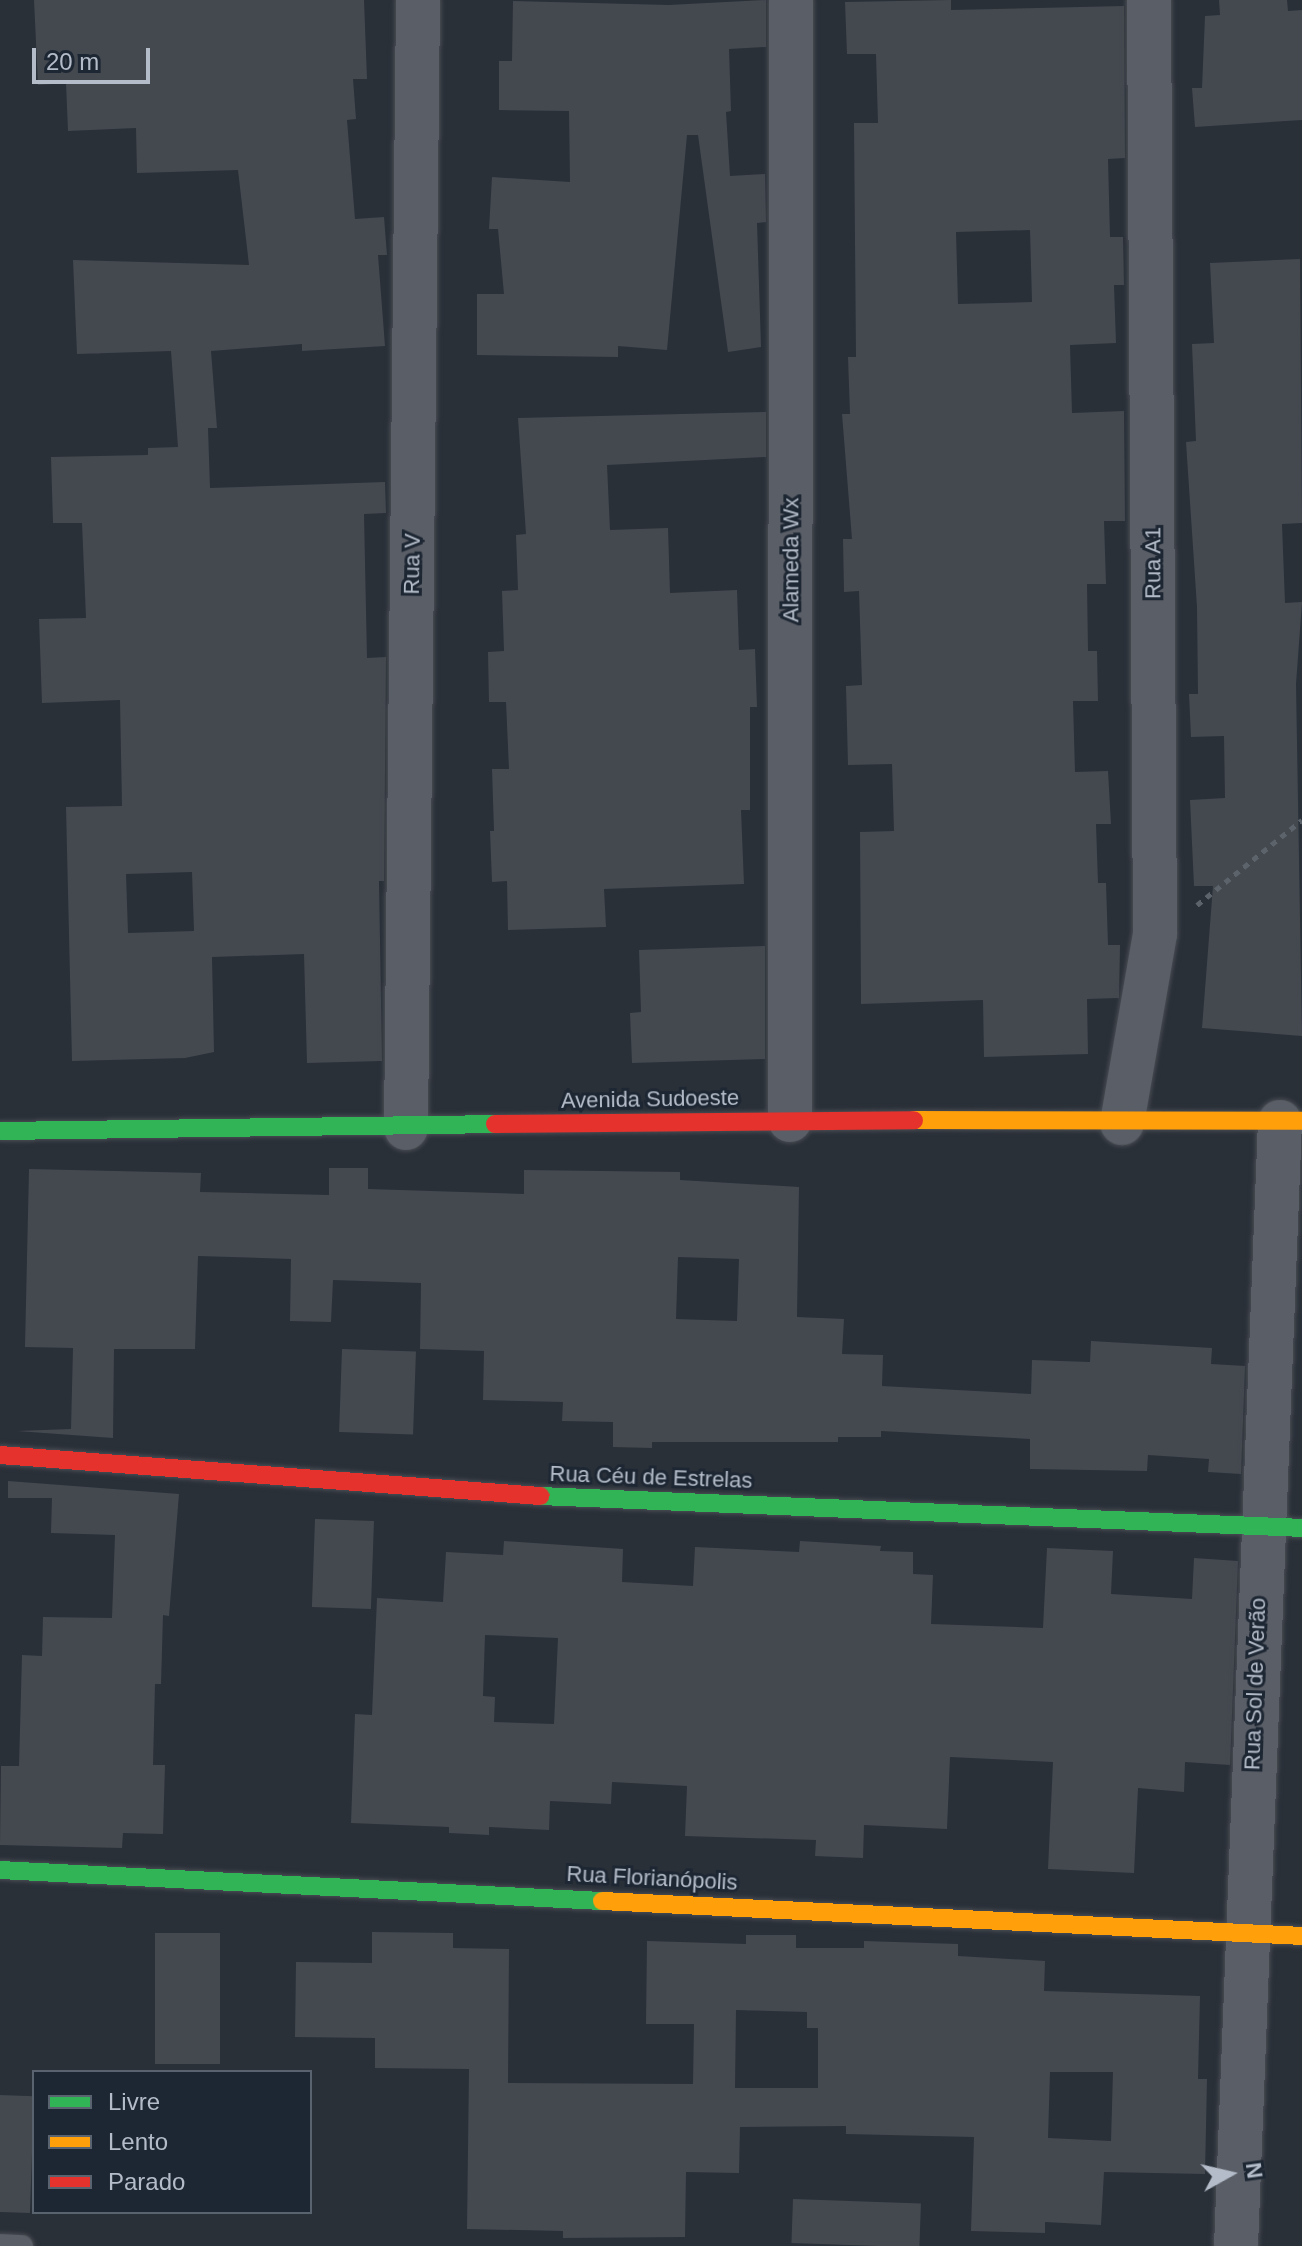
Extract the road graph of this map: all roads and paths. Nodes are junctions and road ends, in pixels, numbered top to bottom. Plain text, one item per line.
1 (418, 0) edge
2 (791, 0) edge
3 (1149, 0) edge
4 (1302, 820) edge
5 (1155, 934) junction
6 (790, 1120) junction
7 (1291, 1122) edge
8 (1122, 1123) junction
9 (406, 1128) junction
10 (0, 1131) edge
11 (0, 1455) edge
12 (1281, 1527) edge
13 (0, 1870) edge
14 (1247, 1934) junction
15 (1302, 1936) edge
16 (0, 2245) edge
17 (22, 2246) edge
18 (1236, 2246) edge

1 - 9 street, Rua V
2 - 6 street, Alameda Wx
3 - 5 street, Rua A1
4 - 5 path
5 - 8 street, Rua A1
6 - 8 street, Avenida Sudoeste
6 - 9 street, Avenida Sudoeste
7 - 8 street, Avenida Sudoeste
7 - 12 street, Rua Sol de Verão
9 - 10 street, Avenida Sudoeste
11 - 12 street, Rua Céu de Estrelas
12 - 14 street, Rua Sol de Verão
13 - 14 street, Rua Florianópolis
14 - 15 street, Rua Florianópolis
14 - 18 street, Rua Sol de Verão
16 - 17 lane

